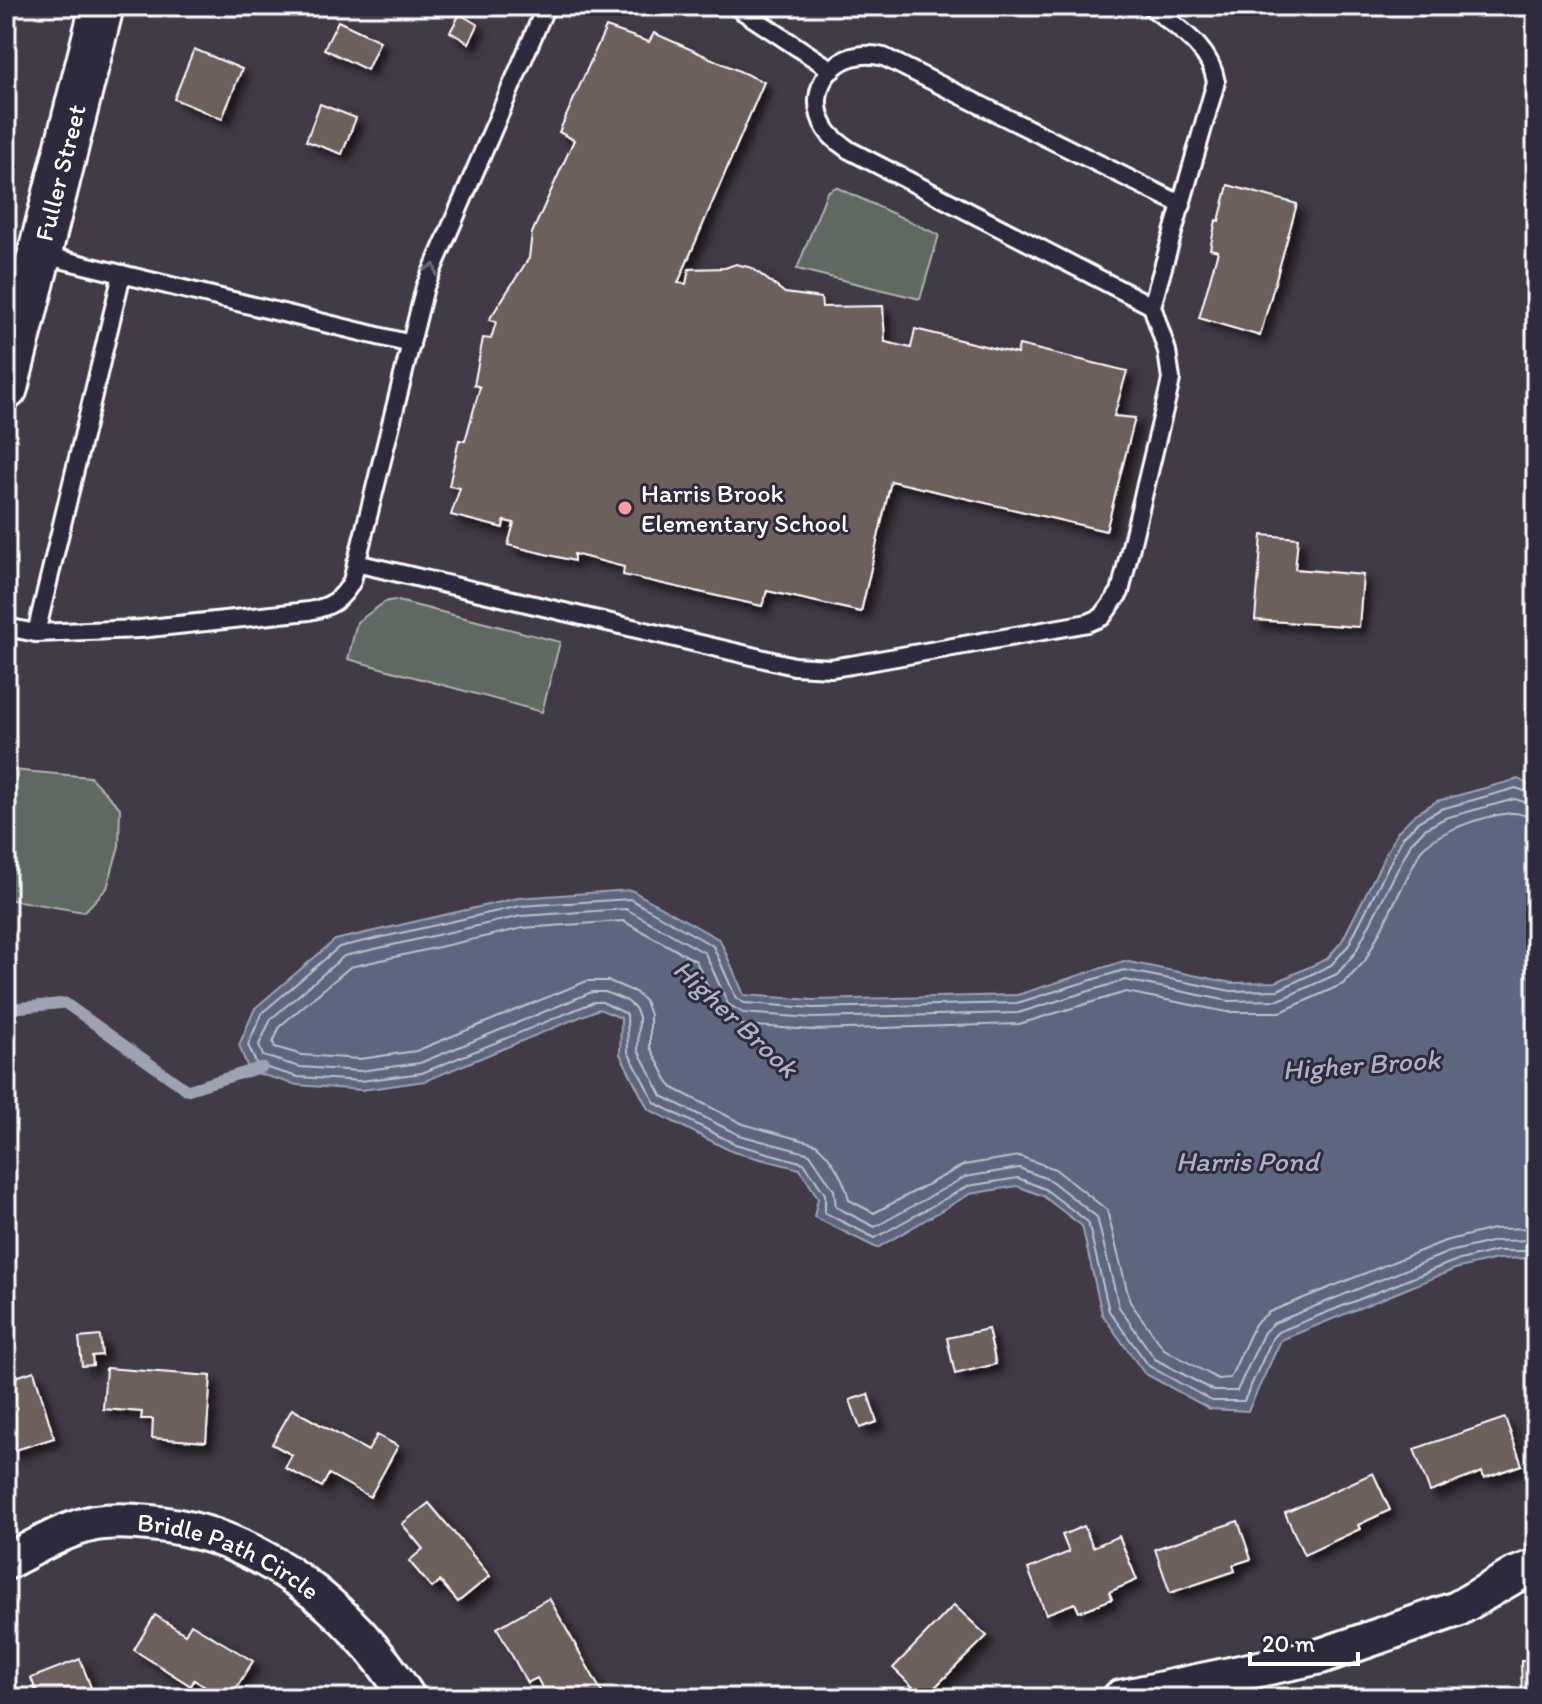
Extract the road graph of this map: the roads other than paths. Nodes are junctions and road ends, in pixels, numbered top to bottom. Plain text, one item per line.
1 (102, 6) edge
2 (546, 6) edge
3 (735, 6) edge
4 (1150, 6) edge
5 (832, 70) junction
6 (1182, 205) junction
7 (39, 254) junction
8 (122, 274) junction
9 (1152, 306) junction
10 (411, 344) junction
11 (6, 388) edge
12 (356, 563) junction
13 (6, 627) edge
14 (36, 633) junction
15 (6, 1562) edge
16 (1536, 1567) edge
17 (408, 1698) edge
18 (1120, 1698) edge

1 - 7 street, Fuller Street
10 -> 2 lane
3 - 5 lane
4 - 6 lane
5 - 6 lane
5 - 9 lane
6 - 9 lane
7 - 8 lane
7 - 11 street, Fuller Street
8 - 10 lane
8 - 14 lane
9 - 12 lane
10 - 12 lane
12 - 14 lane
13 - 14 lane
15 - 17 street, Bridle Path Circle
16 - 18 street

